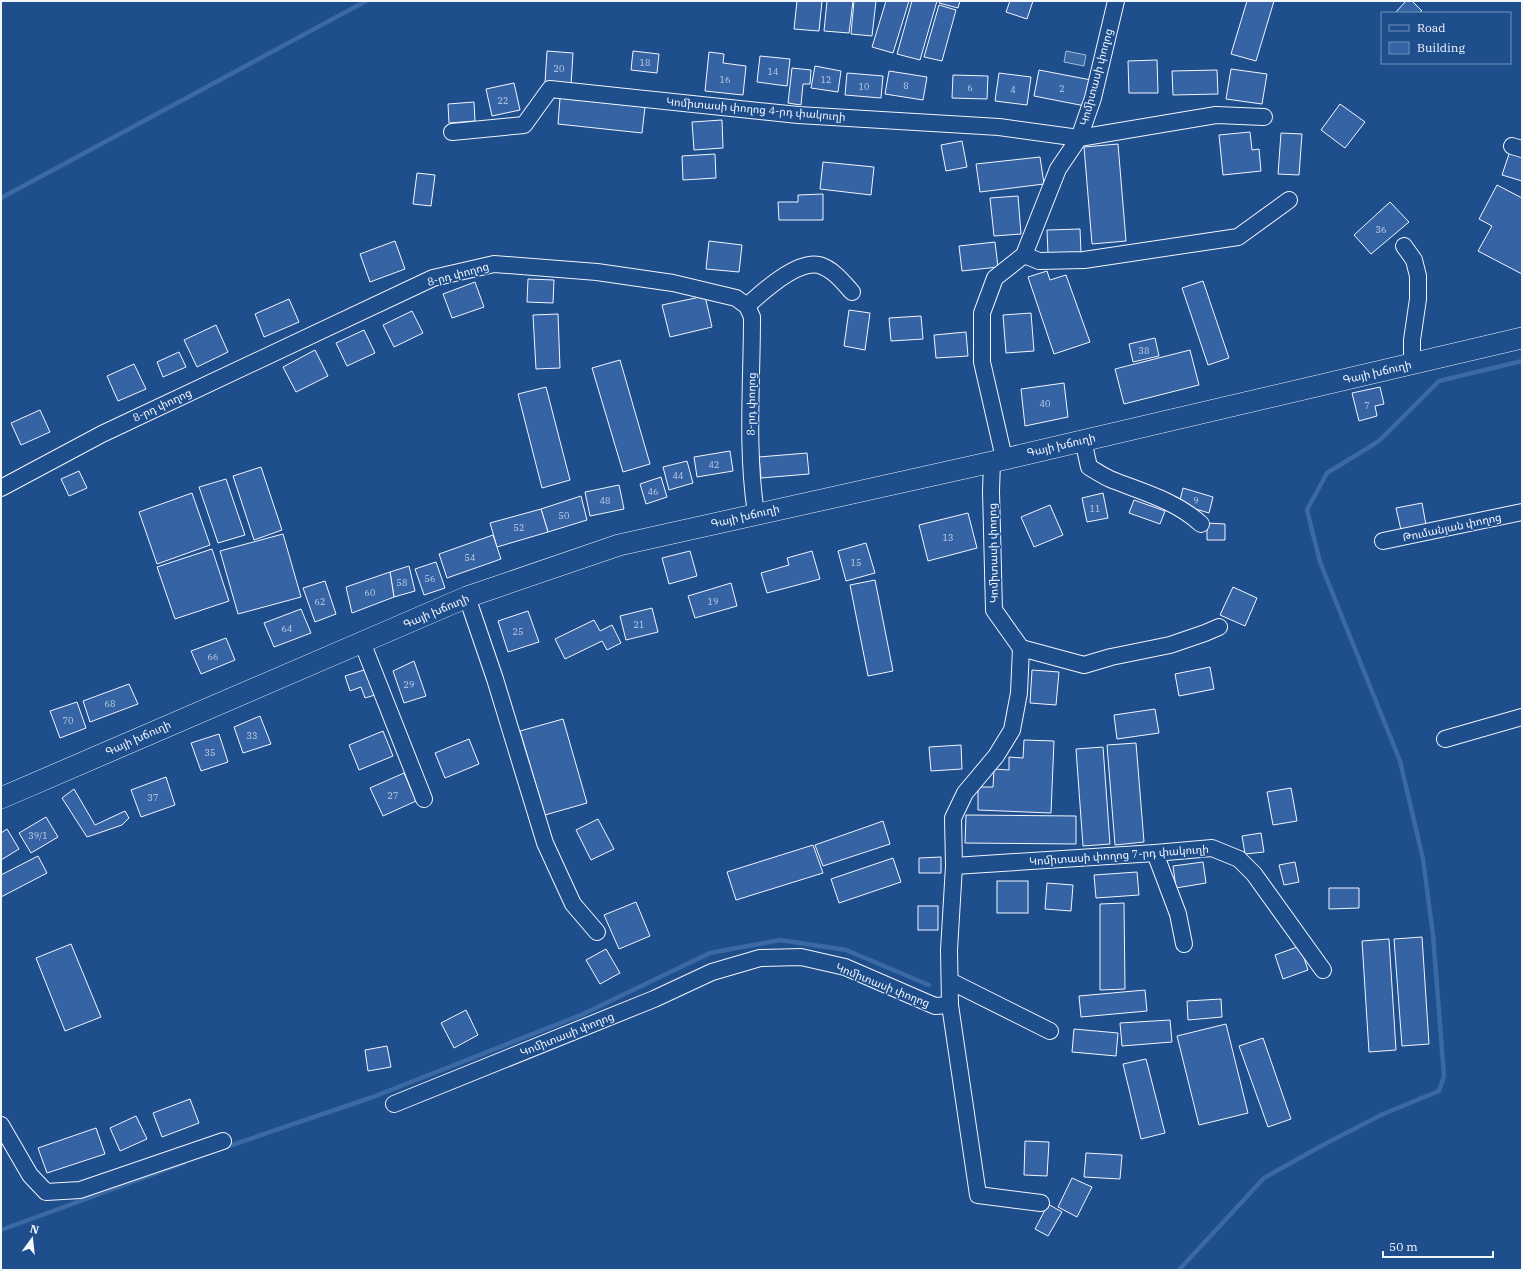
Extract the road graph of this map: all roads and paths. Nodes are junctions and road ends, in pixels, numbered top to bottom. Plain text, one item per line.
1 (1116, 1) edge
2 (1264, 117) dead end
3 (452, 132) dead end
4 (1079, 138) junction
5 (1289, 200) dead end
6 (1404, 246) dead end
7 (1024, 254) junction
8 (852, 292) dead end
9 (747, 306) junction
10 (1522, 338) edge
11 (1412, 364) junction
12 (1083, 440) junction
13 (998, 460) junction
14 (1, 488) edge
15 (1522, 512) edge
16 (756, 513) junction
17 (1201, 524) dead end
18 (1382, 541) dead end
19 (467, 597) junction
20 (1219, 627) dead end
21 (362, 642) junction
22 (1021, 648) junction
23 (1522, 717) edge
24 (1445, 739) dead end
25 (1, 798) edge
26 (424, 799) dead end
27 (1155, 853) junction
28 (954, 866) junction
29 (596, 932) dead end
30 (1184, 944) dead end
31 (1323, 970) dead end
32 (950, 981) junction
33 (950, 1005) junction
34 (1050, 1031) dead end
35 (394, 1104) dead end
36 (1, 1125) edge
37 (223, 1141) dead end
38 (1041, 1203) dead end

1 - 4 street, Կոմիտասի փողոց
2 - 4 street
3 - 4 street, Կոմիտասի փողոց 4-րդ փակուղի
4 - 7 street, Կոմիտասի փողոց
5 - 7 street
6 - 11 street
7 - 13 street, Կոմիտասի փողոց
8 - 9 street
9 - 14 street, 8-րդ փողոց
9 - 16 street, 8-րդ փողոց
10 - 11 main road, Գայի խճուղի
11 - 12 main road, Գայի խճուղի
12 - 13 main road, Գայի խճուղի
12 - 17 street
13 - 16 main road, Գայի խճուղի
13 - 22 street, Կոմիտասի փողոց
15 - 18 street, Թումանյան փողոց
16 - 19 main road, Գայի խճուղի
19 - 21 main road, Գայի խճուղի
19 - 29 street
20 - 22 street
21 - 25 main road, Գայի խճուղի
21 - 26 street
22 - 28 street
23 - 24 street
27 - 28 street, Կոմիտասի փողոց 7-րդ փակուղի
27 - 30 street
27 - 31 street, Կոմիտասի փողոց 7-րդ փակուղի
28 - 32 street
32 - 33 street
32 - 34 street
33 - 35 street, Կոմիտասի փողոց
33 - 38 street
36 - 37 street

